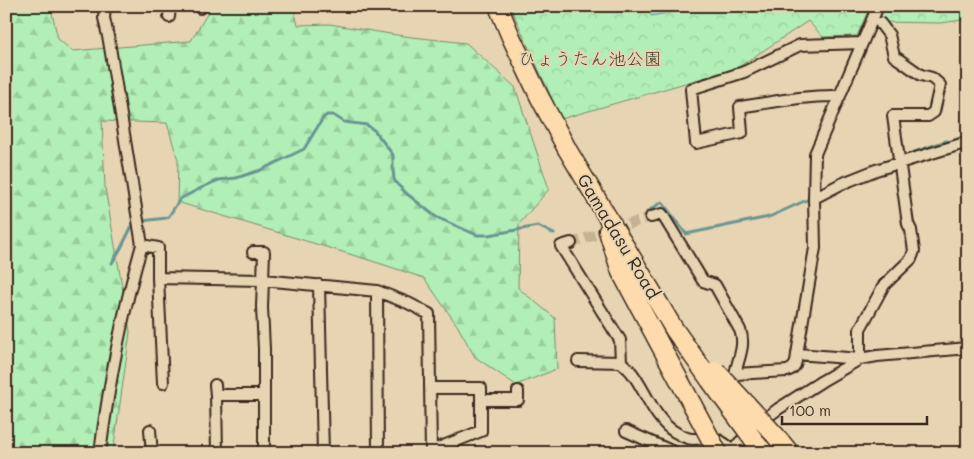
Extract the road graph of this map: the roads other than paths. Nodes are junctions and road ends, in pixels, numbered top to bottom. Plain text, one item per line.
1 (105, 6) edge
2 (170, 6) edge
3 (498, 6) edge
4 (878, 6) edge
5 (169, 17) dead end
6 (880, 23) dead end
7 (862, 44) junction
8 (840, 96) junction
9 (968, 142) edge
10 (899, 163) junction
11 (814, 198) junction
12 (599, 203) junction
13 (651, 218) tunnel mouth
14 (571, 242) dead end
15 (142, 246) junction
16 (253, 252) dead end
17 (158, 278) junction
18 (263, 280) junction
19 (319, 285) junction
20 (377, 290) junction
21 (968, 348) edge
22 (797, 354) junction
23 (860, 360) junction
24 (578, 361) dead end
25 (621, 362) junction
26 (735, 374) junction
27 (713, 376) junction
28 (163, 383) dead end
29 (430, 388) junction
30 (518, 390) dead end
31 (264, 395) junction
32 (481, 400) junction
33 (757, 424) junction
34 (150, 430) dead end
35 (626, 430) dead end
36 (761, 450) edge
37 (431, 452) edge
38 (726, 452) edge
39 (100, 453) edge
40 (152, 453) edge
41 (217, 453) edge
42 (264, 453) edge
43 (323, 453) edge
44 (378, 453) edge
45 (676, 453) edge
46 (790, 453) edge

1 - 15 street
2 - 5 street
3 - 12 highway, Gamadasu Road
4 - 7 street
6 - 10 street
7 - 8 street
7 - 8 street
8 - 11 street
9 - 10 street
10 - 11 street
10 - 23 street
11 - 22 street
12 - 27 highway, Gamadasu Road
12 - 38 highway, bridge
13 - 26 street
14 - 25 street
15 - 17 street
15 - 39 street
16 - 18 street
17 - 18 street
17 - 28 street
18 - 19 street
18 - 31 street
19 - 20 street
19 - 43 street
20 - 29 street
20 - 44 street
21 - 23 street
22 - 23 street
22 - 26 street
23 - 33 street
24 - 25 street
25 - 38 street
26 - 33 street
27 - 36 highway, Gamadasu Road, bridge
27 - 46 highway, bridge
29 - 32 street
29 - 37 street
30 - 32 street
31 - 41 street
31 - 42 street
32 - 37 street
33 - 38 street
34 - 40 street
35 - 45 street

